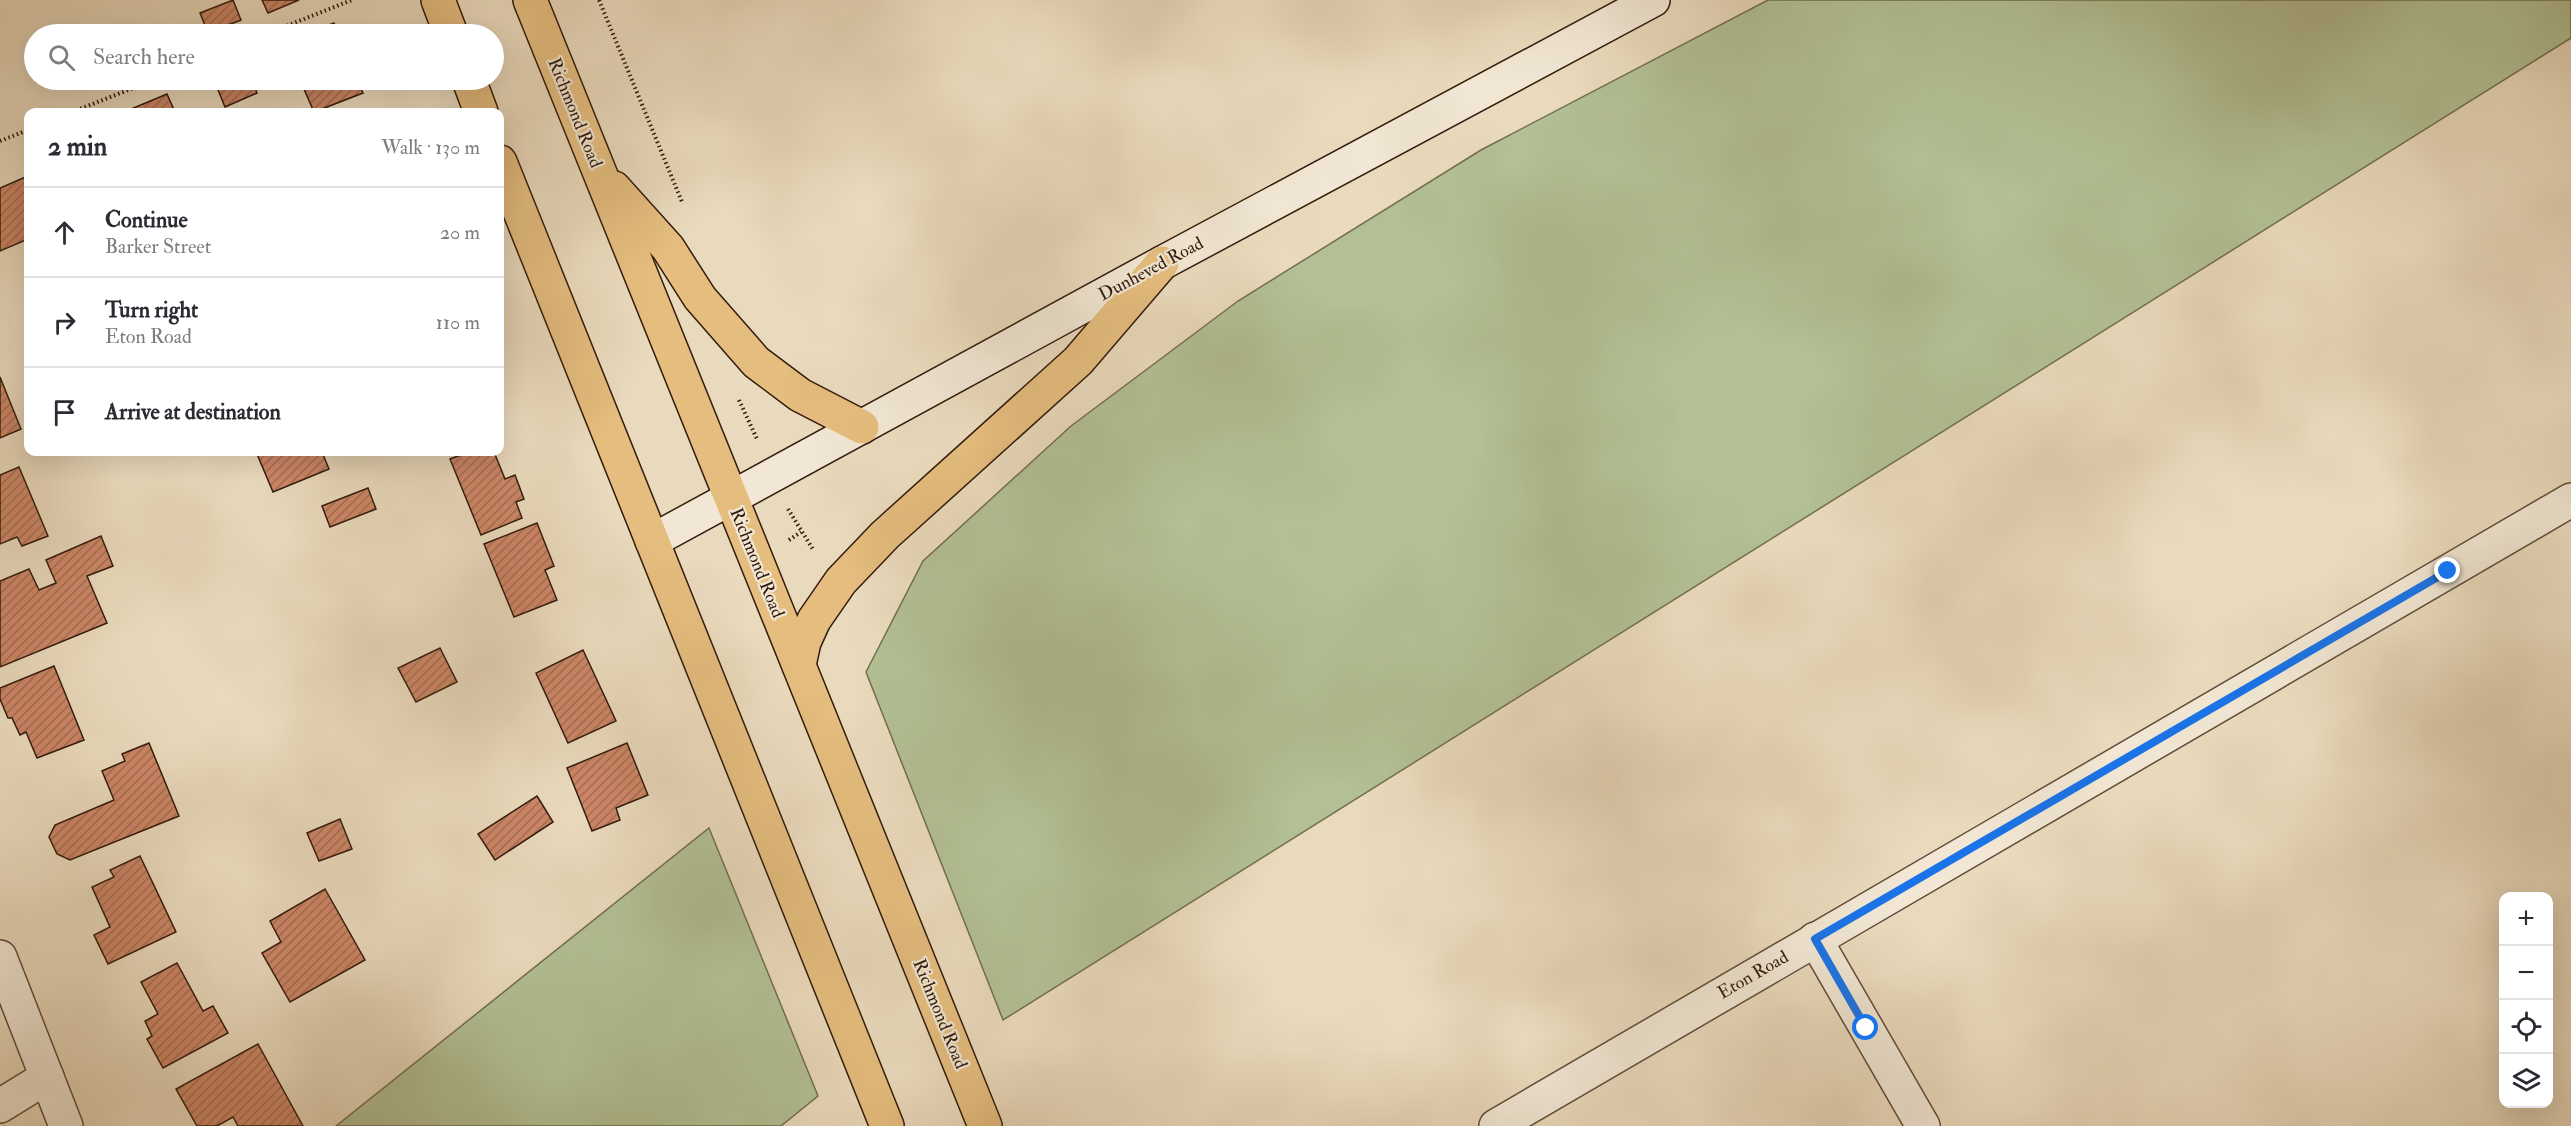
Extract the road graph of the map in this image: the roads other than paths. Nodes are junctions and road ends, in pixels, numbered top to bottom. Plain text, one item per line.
1 (438, 0) edge
2 (530, 0) edge
3 (1653, 0) edge
4 (447, 24) edge
5 (473, 90) edge
6 (480, 108) edge
7 (599, 171) junction
8 (504, 172) edge
9 (1161, 263) junction
10 (862, 427) junction
11 (730, 499) junction
12 (2571, 500) edge
13 (652, 542) junction
14 (800, 665) junction
15 (1815, 939) junction
16 (0, 957) edge
17 (46, 1077) junction
18 (0, 1106) edge
19 (66, 1126) edge
20 (887, 1126) edge
21 (985, 1126) edge
22 (1496, 1126) edge
23 (1923, 1126) edge

1 - 4 highway
2 - 7 highway, Richmond Road
3 - 9 street, Dunheved Road
5 - 6 highway
7 - 10 highway
7 - 11 highway, Richmond Road
8 - 13 highway
9 - 10 street, Dunheved Road
9 - 14 highway
10 - 11 street, Dunheved Road
11 - 13 street, Dunheved Road
11 - 14 highway, Richmond Road
12 - 15 street, Eton Road
13 - 20 highway
14 - 21 highway, Richmond Road
15 - 22 street, Eton Road
15 - 23 street
16 - 17 street
17 - 18 street
17 - 19 street

